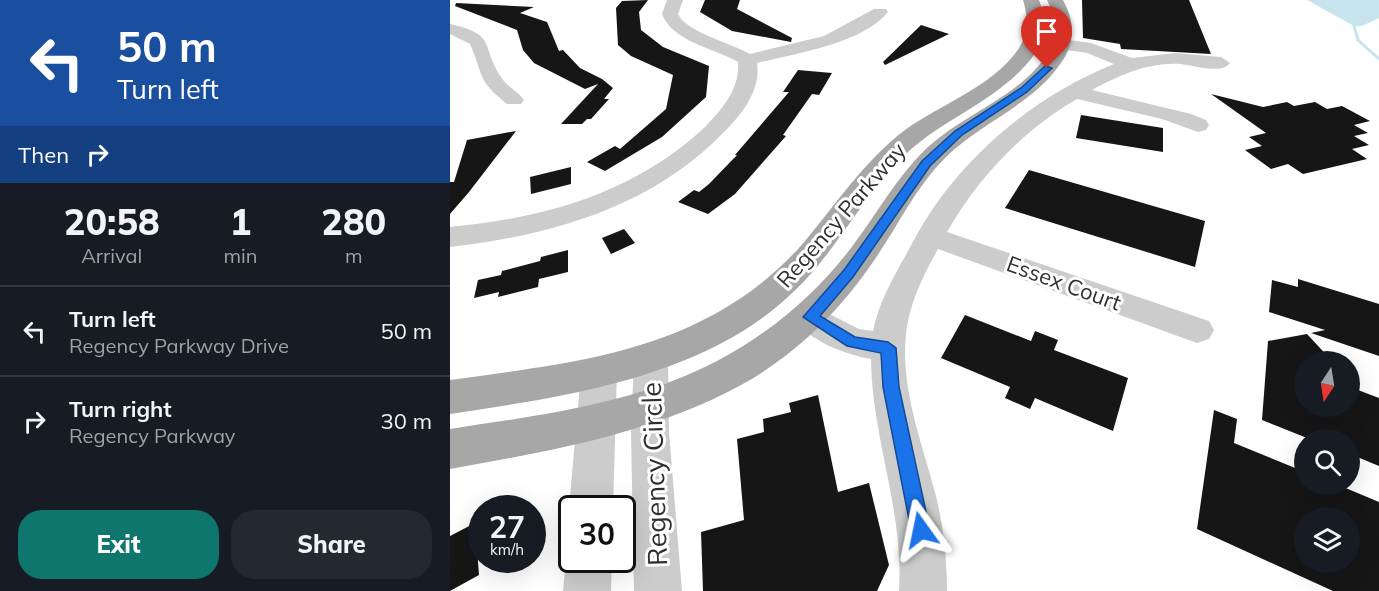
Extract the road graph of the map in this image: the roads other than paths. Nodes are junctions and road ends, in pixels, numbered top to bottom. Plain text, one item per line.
1 (675, 0) edge
2 (1031, 0) edge
3 (1055, 0) edge
4 (880, 12) dead end
5 (450, 29) edge
6 (1045, 46) junction
7 (747, 60) junction
8 (1221, 63) dead end
9 (1124, 68) junction
10 (1075, 91) junction
11 (513, 100) dead end
12 (1198, 125) dead end
13 (930, 236) junction
14 (450, 237) edge
15 (810, 317) junction
16 (1197, 330) dead end
17 (888, 348) junction
18 (651, 358) junction
19 (599, 373) junction
20 (450, 397) edge
21 (650, 406) junction
22 (595, 422) junction
23 (450, 449) edge
24 (592, 495) edge
25 (588, 573) edge
26 (587, 591) edge
27 (658, 591) edge
28 (923, 591) edge

1 - 7 street
2 - 6 main road
3 - 6 main road
4 - 7 street
5 - 11 street
6 - 9 street
6 - 15 main road, Regency Parkway
6 - 18 main road, Regency Parkway
7 - 14 street
8 - 9 street
9 - 10 street
10 - 12 street
10 - 13 street
13 - 16 street, Essex Court
13 - 17 street
15 - 17 street
15 - 21 main road, Regency Parkway
17 - 28 street
18 - 19 main road, Regency Parkway
18 - 21 street, Regency Circle
19 - 20 main road, Regency Parkway
19 - 22 street
21 - 22 main road, Regency Parkway
21 - 27 street, Regency Circle
22 - 23 main road, Regency Parkway
22 - 24 street
25 - 26 street

